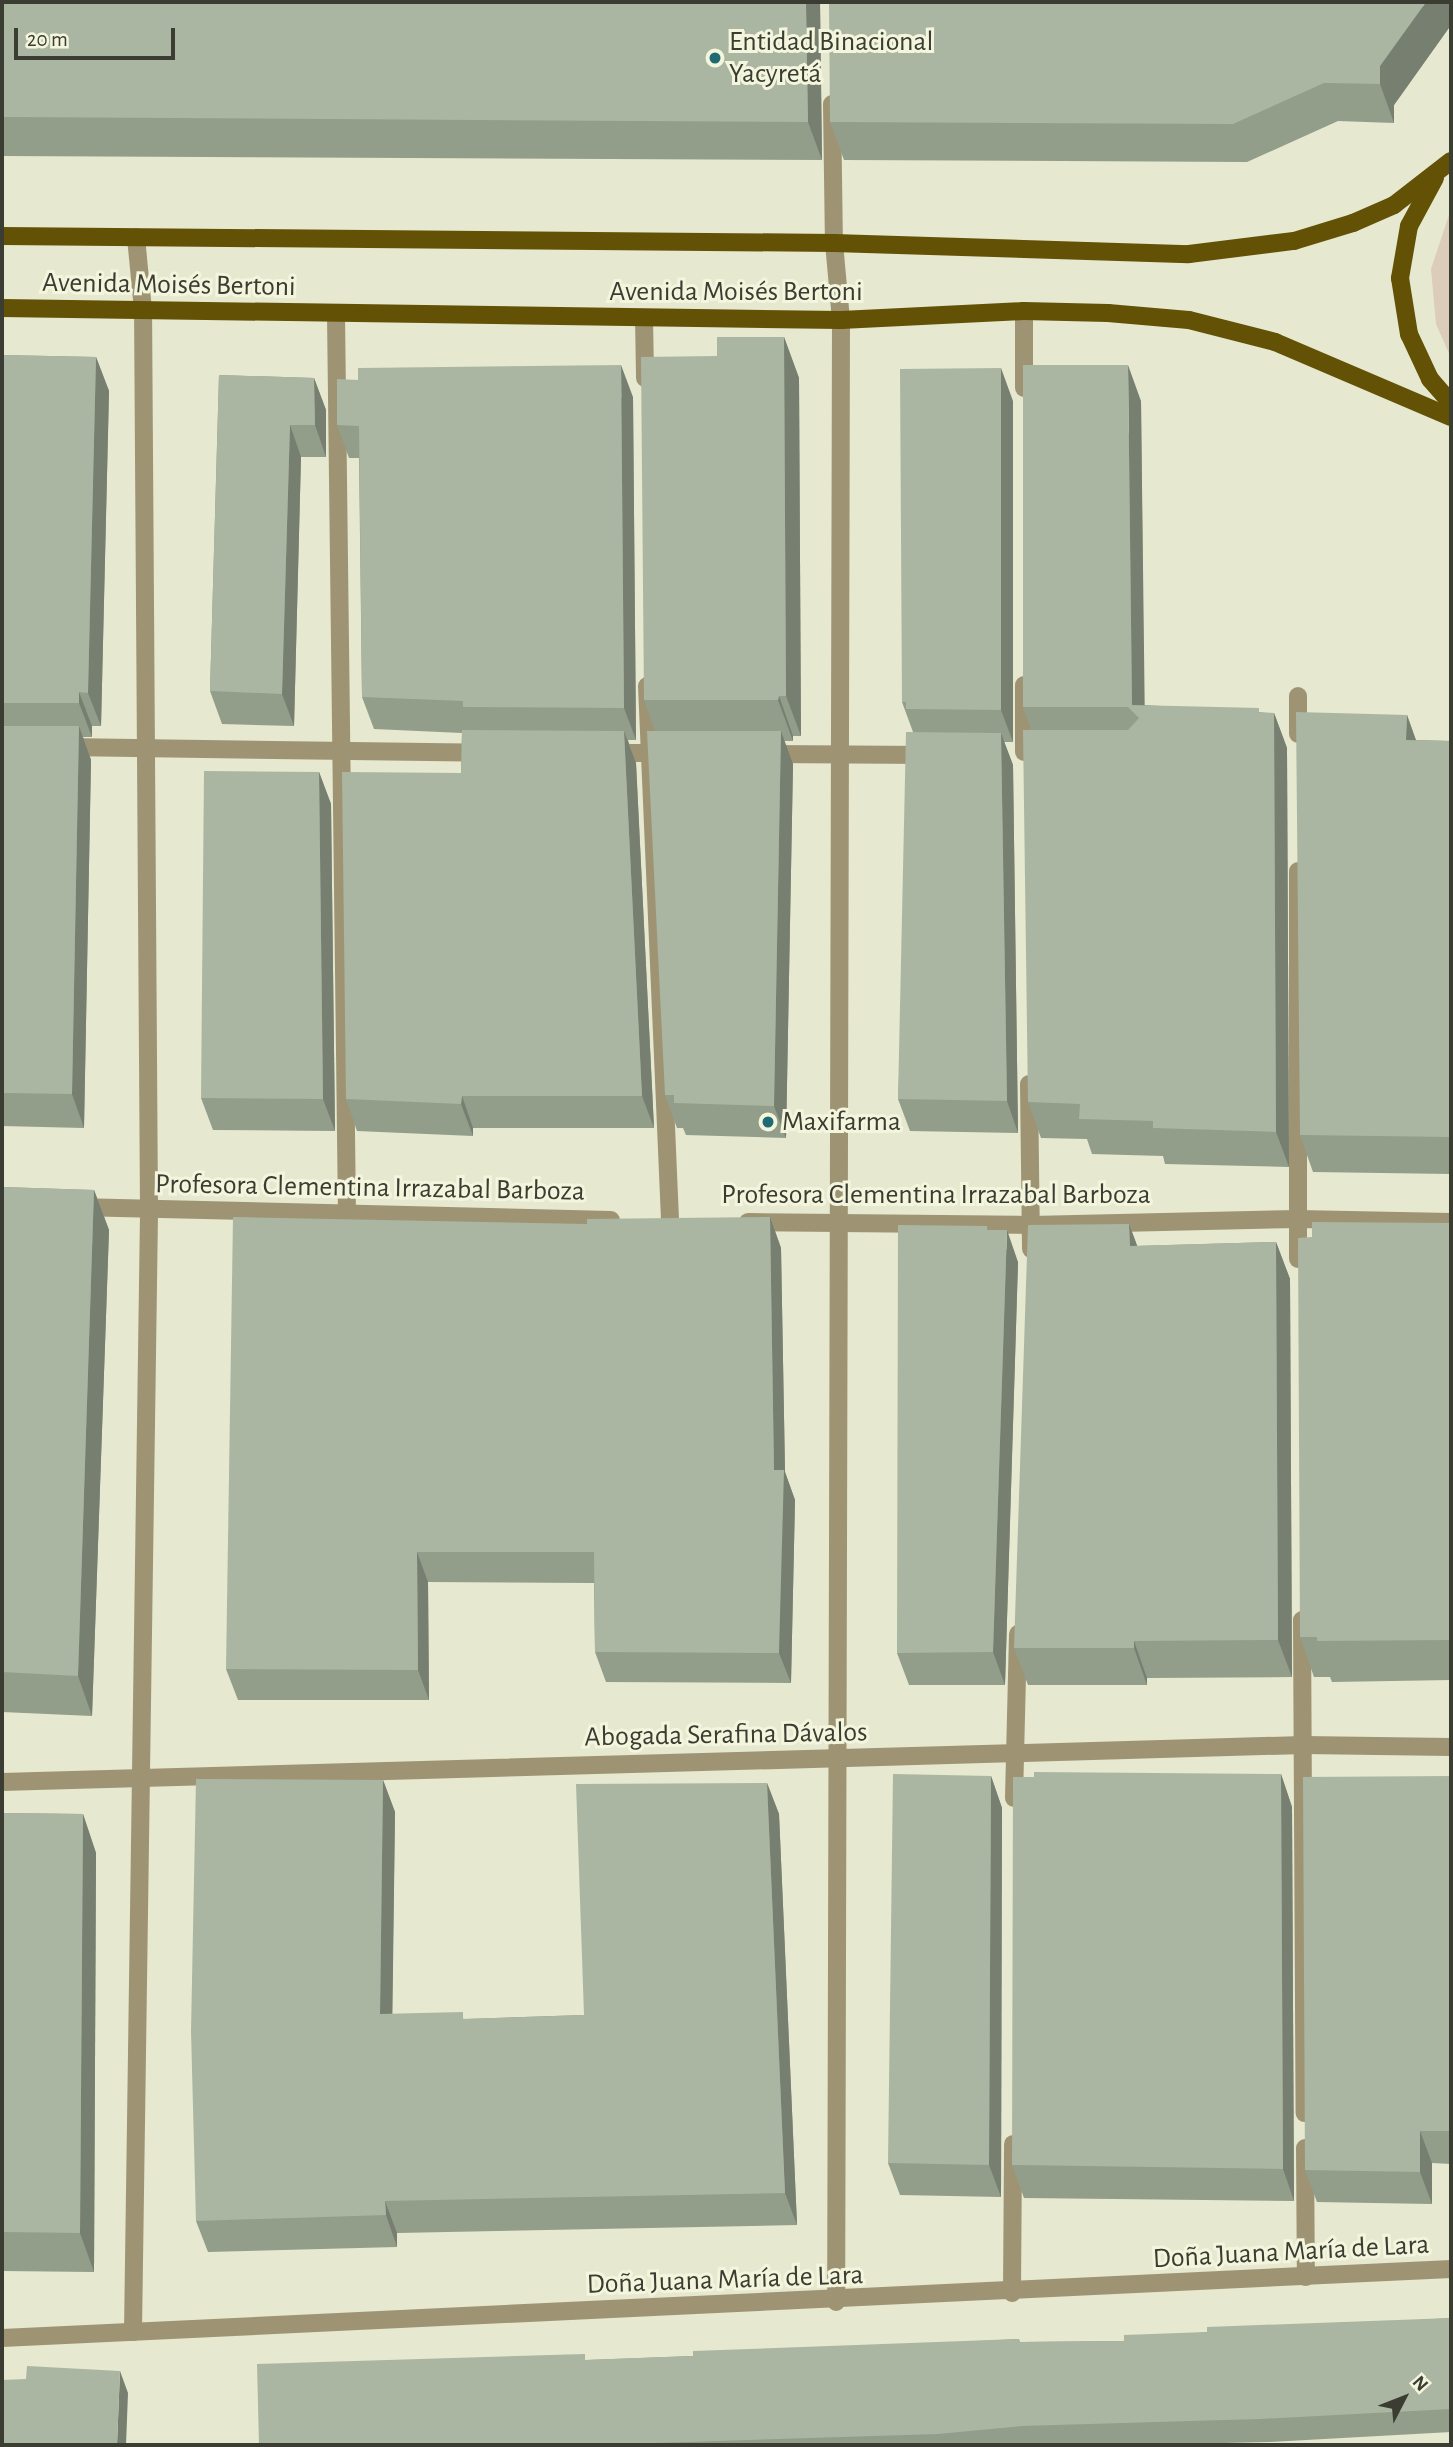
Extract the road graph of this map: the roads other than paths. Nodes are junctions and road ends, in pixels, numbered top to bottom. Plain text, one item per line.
1 (832, 82) edge
2 (1451, 161) edge
3 (1437, 175) junction
4 (2, 236) edge
5 (136, 237) junction
6 (834, 243) junction
7 (2, 308) edge
8 (143, 310) junction
9 (1024, 311) junction
10 (336, 316) junction
11 (645, 318) junction
12 (841, 320) junction
13 (645, 400) edge
14 (1451, 403) edge
15 (1024, 408) edge
16 (1451, 416) edge
17 (647, 672) edge
18 (1024, 672) edge
19 (1298, 696) dead end
20 (143, 746) junction
21 (40, 747) edge
22 (1298, 751) edge
23 (341, 752) junction
24 (508, 753) edge
25 (592, 753) edge
26 (647, 753) junction
27 (689, 754) edge
28 (744, 754) edge
29 (841, 754) junction
30 (945, 755) edge
31 (1024, 759) edge
32 (1298, 847) edge
33 (1028, 1059) edge
34 (55, 1206) edge
35 (149, 1208) junction
36 (347, 1216) junction
37 (1298, 1219) junction
38 (630, 1220) edge
39 (670, 1220) edge
40 (726, 1221) edge
41 (1451, 1222) edge
42 (837, 1223) junction
43 (1031, 1225) junction
44 (1030, 1267) edge
45 (1298, 1274) edge
46 (1301, 1607) edge
47 (1019, 1614) edge
48 (1303, 1745) junction
49 (1451, 1746) edge
50 (1014, 1753) junction
51 (839, 1759) junction
52 (140, 1775) junction
53 (2, 1782) edge
54 (1014, 1822) edge
55 (1013, 2127) edge
56 (1451, 2269) edge
57 (1306, 2277) junction
58 (1012, 2293) junction
59 (836, 2302) junction
60 (133, 2332) junction
61 (2, 2338) edge

1 - 6 street
2 - 3 main road, Avenida Moisés Bertoni
3 - 6 main road, Avenida Moisés Bertoni
3 - 14 main road, Avenida Moisés Bertoni
4 - 5 main road, Avenida Moisés Bertoni
5 - 6 main road, Avenida Moisés Bertoni
5 - 8 street
6 - 12 street
7 - 8 main road, Avenida Moisés Bertoni
8 - 10 main road, Avenida Moisés Bertoni
8 - 20 street
9 - 12 main road, Avenida Moisés Bertoni
9 - 15 street
9 - 16 main road, Avenida Moisés Bertoni
10 - 11 main road, Avenida Moisés Bertoni
10 - 23 street
11 - 12 main road, Avenida Moisés Bertoni
11 - 13 street
12 - 29 street
17 - 26 street
18 - 31 street
19 - 22 street
20 - 21 street
20 - 23 street
20 - 35 street
23 - 24 street
23 - 36 street
25 - 26 street
26 - 27 street
26 - 39 street
28 - 29 street
29 - 30 street
29 - 42 street
32 - 37 street
33 - 43 street
34 - 35 street, Profesora Clementina Irrazabal Barboza
35 - 36 street, Profesora Clementina Irrazabal Barboza
35 - 52 street
36 - 38 street, Profesora Clementina Irrazabal Barboza
37 - 41 street, Profesora Clementina Irrazabal Barboza
37 - 43 street, Profesora Clementina Irrazabal Barboza
37 - 45 street
40 - 42 street, Profesora Clementina Irrazabal Barboza
42 - 43 street, Profesora Clementina Irrazabal Barboza
42 - 51 street
43 - 44 street
46 - 48 street
47 - 50 street
48 - 49 street, Abogada Serafina Dávalos
48 - 50 street, Abogada Serafina Dávalos
48 - 57 street
50 - 51 street, Abogada Serafina Dávalos
50 - 54 street
51 - 52 street, Abogada Serafina Dávalos
51 - 59 street
52 - 53 street, Abogada Serafina Dávalos
52 - 60 street
55 - 58 street
56 - 57 street, Doña Juana María de Lara
57 - 58 street, Doña Juana María de Lara
58 - 59 street, Doña Juana María de Lara
59 - 60 street, Doña Juana María de Lara
60 - 61 street, Doña Juana María de Lara

